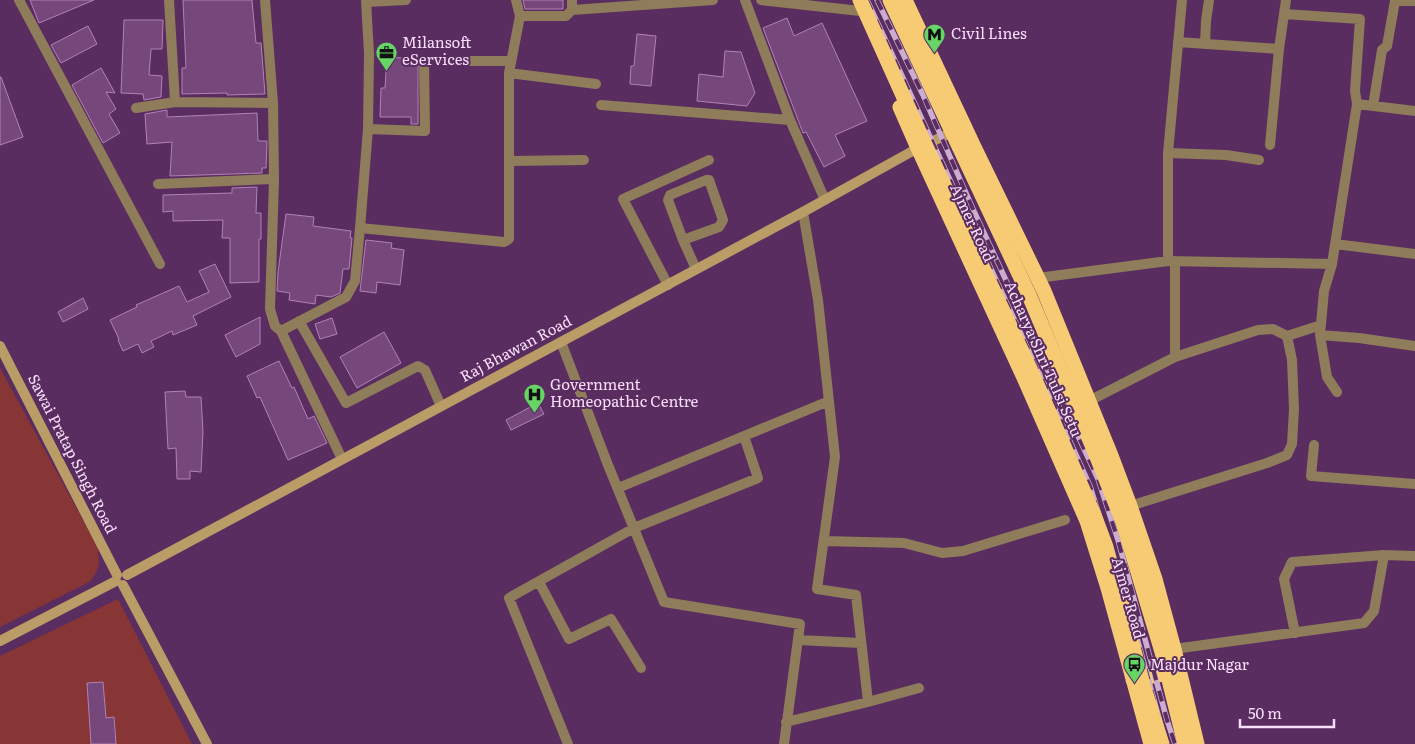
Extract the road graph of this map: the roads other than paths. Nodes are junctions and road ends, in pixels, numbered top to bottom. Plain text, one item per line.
1 (18, 0) edge
2 (169, 0) edge
3 (265, 0) edge
4 (406, 0) edge
5 (516, 0) edge
6 (713, 0) edge
7 (745, 0) edge
8 (761, 0) edge
9 (890, 0) edge
10 (905, 0) edge
11 (1182, 0) edge
12 (1209, 0) edge
13 (1286, 0) edge
14 (1395, 0) edge
15 (366, 1) edge
16 (1415, 2) edge
17 (858, 4) edge
18 (572, 5) edge
19 (1284, 14) junction
20 (520, 16) junction
21 (1178, 42) junction
22 (1205, 44) junction
23 (1279, 49) junction
24 (456, 61) dead end
25 (511, 61) junction
26 (424, 62) dead end
27 (509, 73) junction
28 (596, 84) dead end
29 (175, 102) junction
30 (273, 103) junction
31 (1357, 104) junction
32 (601, 105) dead end
33 (1372, 106) junction
34 (136, 108) dead end
35 (1415, 111) edge
36 (790, 120) junction
37 (964, 126) junction
38 (368, 129) junction
39 (1270, 144) dead end
40 (918, 148) junction
41 (1168, 152) junction
42 (584, 160) dead end
43 (710, 160) dead end
44 (1259, 160) dead end
45 (510, 161) junction
46 (274, 179) junction
47 (158, 184) dead end
48 (825, 200) junction
49 (803, 212) junction
50 (360, 228) junction
51 (683, 240) junction
52 (1335, 244) junction
53 (1415, 254) edge
54 (1172, 261) junction
55 (160, 264) dead end
56 (1332, 264) junction
57 (696, 269) junction
58 (1037, 280) junction
59 (668, 284) junction
60 (299, 321) junction
61 (1320, 330) junction
62 (281, 331) junction
63 (1287, 336) junction
64 (561, 342) junction
65 (0, 346) edge
66 (1415, 346) edge
67 (1175, 357) junction
68 (1336, 392) dead end
69 (829, 401) junction
70 (1089, 401) junction
71 (441, 406) junction
72 (744, 436) junction
73 (1314, 445) dead end
74 (342, 459) junction
75 (1415, 484) edge
76 (618, 488) junction
77 (1130, 506) junction
78 (1064, 520) dead end
79 (634, 528) junction
80 (824, 540) junction
81 (1384, 556) junction
82 (1415, 556) edge
83 (121, 579) junction
84 (539, 582) junction
85 (1295, 633) junction
86 (798, 640) junction
87 (0, 641) edge
88 (862, 643) junction
89 (1174, 649) junction
90 (641, 668) dead end
91 (1179, 671) junction
92 (1133, 680) junction
93 (919, 688) dead end
94 (868, 702) junction
95 (786, 722) junction
96 (207, 744) edge
97 (568, 744) edge
98 (784, 744) edge
99 (1151, 744) edge
100 (1162, 744) edge
101 (1185, 744) edge
102 (1197, 744) edge

1 - 55 street
2 - 29 street
3 - 30 street
4 - 15 street
5 - 20 street
6 - 18 street
7 - 36 street
8 - 17 street
9 - 101 highway, Acharya Shri Tulsi Setu, bridge
10 - 37 highway, Ajmer Road
11 - 21 street
12 - 22 street
13 - 19 street
14 - 16 street
14 - 33 street
15 - 38 street
17 - 40 highway, Ajmer Road
17 - 100 highway, Acharya Shri Tulsi Setu, bridge
18 - 20 street
19 - 23 street
19 - 31 street
20 - 25 street
21 - 22 street
21 - 41 street
22 - 23 street
23 - 39 street
24 - 25 street
25 - 27 street
26 - 38 street
27 - 28 street
27 - 45 street
29 - 30 street
29 - 34 street
30 - 46 street
31 - 33 street
31 - 52 street
32 - 36 street
33 - 35 street
36 - 48 street
37 - 40 street, Raj Bhawan Road
37 - 58 highway, Ajmer Road
38 - 50 street
40 - 48 street, Raj Bhawan Road
40 - 92 highway, Ajmer Road
41 - 44 street
41 - 54 street
42 - 45 street
43 - 59 street
45 - 50 street
46 - 47 street
46 - 62 street
48 - 49 street, Raj Bhawan Road
49 - 57 street, Raj Bhawan Road
49 - 69 street
50 - 60 street
51 - 51 street
51 - 57 street
52 - 53 street
52 - 56 street
54 - 56 street
54 - 58 street
54 - 67 street
56 - 61 street
57 - 59 street, Raj Bhawan Road
58 - 70 highway, Ajmer Road
59 - 64 street, Raj Bhawan Road
60 - 62 street
60 - 71 street
61 - 63 street
61 - 66 street
61 - 68 street
62 - 74 street
63 - 67 street
63 - 77 street
64 - 71 street, Raj Bhawan Road
64 - 76 street
65 - 83 street, Sawai Pratap Singh Road
67 - 70 street
69 - 72 street
69 - 80 street
70 - 77 highway, Ajmer Road
71 - 74 street, Raj Bhawan Road
72 - 76 street
72 - 79 street
73 - 75 street
74 - 83 street, Raj Bhawan Road
76 - 79 street
77 - 89 highway, Ajmer Road
78 - 80 street
79 - 84 street
79 - 86 street
80 - 88 street
81 - 82 street
81 - 85 street
81 - 85 street
83 - 87 street, Raj Bhawan Road
83 - 96 street, Sawai Pratap Singh Road
84 - 90 street
84 - 97 street
85 - 89 street
86 - 88 street
86 - 95 street
88 - 94 street
89 - 91 highway, Ajmer Road
91 - 92 highway
91 - 102 highway, Ajmer Road
92 - 99 highway, Ajmer Road
93 - 94 street
94 - 95 street
95 - 98 street

